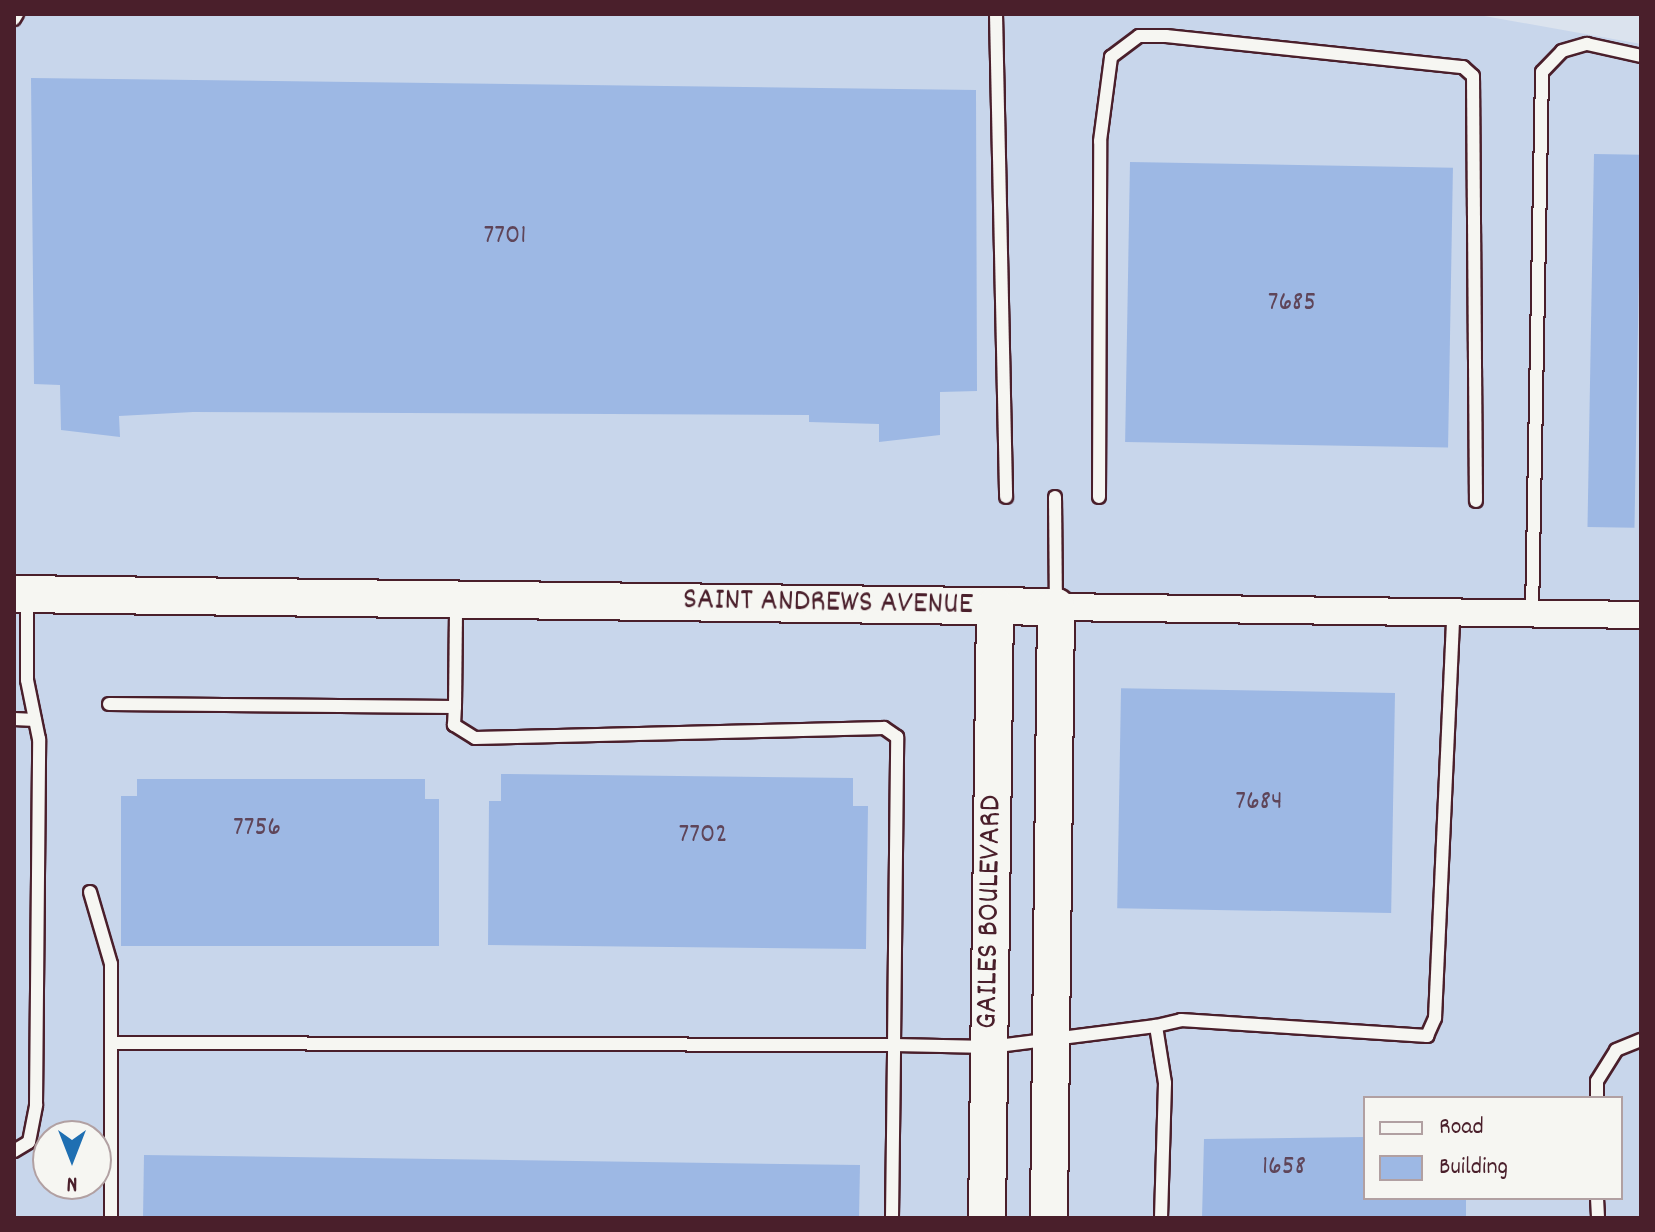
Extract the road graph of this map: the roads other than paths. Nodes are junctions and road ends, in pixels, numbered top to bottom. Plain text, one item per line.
1 (996, 14) edge
2 (1641, 56) edge
3 (1006, 497) dead end
4 (1055, 497) dead end
5 (1099, 497) dead end
6 (1476, 501) dead end
7 (21, 594) edge
8 (456, 599) junction
9 (995, 606) junction
10 (1056, 607) junction
11 (1453, 615) junction
12 (1641, 615) edge
13 (1532, 616) junction
14 (109, 704) dead end
15 (455, 707) junction
16 (14, 719) edge
17 (35, 720) junction
18 (90, 892) dead end
19 (1156, 1026) junction
20 (1049, 1038) junction
21 (1641, 1040) edge
22 (111, 1043) junction
23 (894, 1045) junction
24 (990, 1047) junction
25 (1597, 1096) edge
26 (14, 1151) edge
27 (111, 1218) edge
28 (892, 1218) edge
29 (987, 1218) edge
30 (1049, 1218) edge
31 (1161, 1218) edge

1 - 3 lane
2 - 13 lane
4 - 10 lane
5 - 6 lane
7 - 8 street, SAINT ANDREWS AVENUE
7 - 17 lane
8 - 9 street, SAINT ANDREWS AVENUE
8 - 15 lane
9 - 10 street, SAINT ANDREWS AVENUE
9 - 24 street, GAILES BOULEVARD
10 - 11 street, SAINT ANDREWS AVENUE
10 - 20 street, GAILES BOULEVARD
11 - 13 street, SAINT ANDREWS AVENUE
11 - 19 lane
12 - 13 street, SAINT ANDREWS AVENUE
14 - 15 lane
15 - 23 lane
16 - 17 lane
17 - 26 lane
18 - 22 lane
19 - 20 lane
19 - 31 lane
20 - 24 lane
20 - 30 street, GAILES BOULEVARD
21 - 25 lane
22 - 23 lane
22 - 27 lane
23 - 24 lane
23 - 28 lane
24 - 29 street, GAILES BOULEVARD

